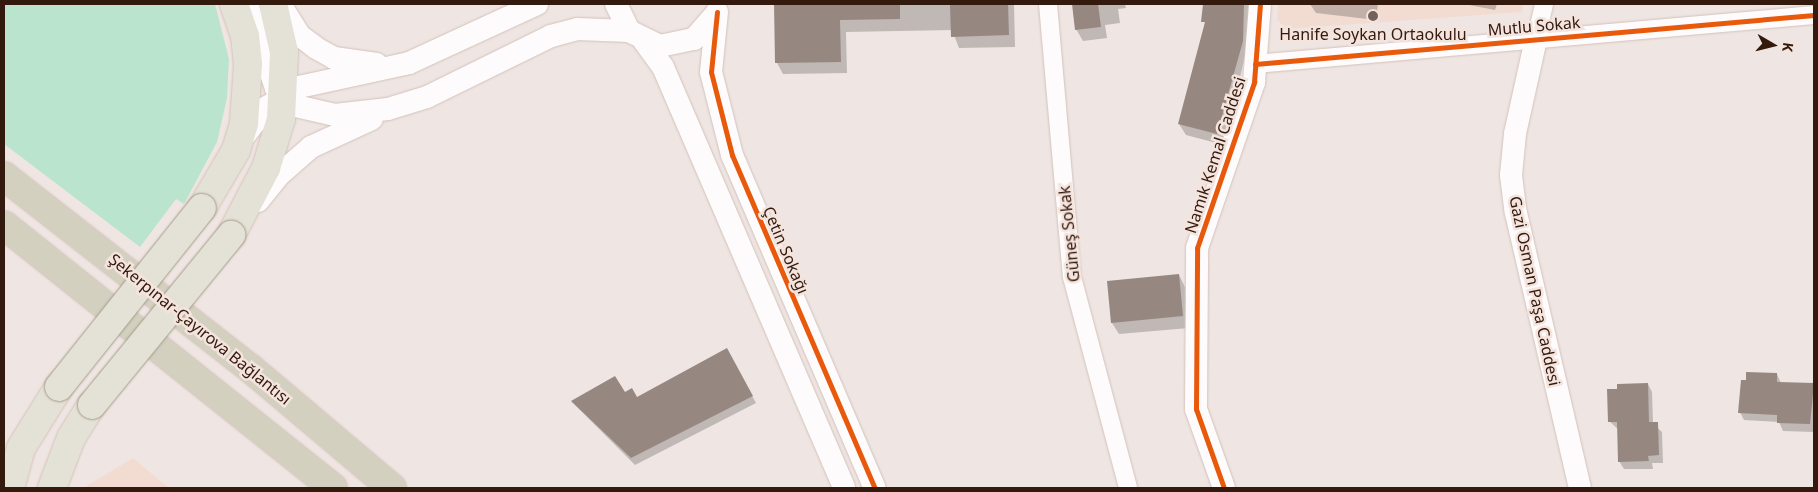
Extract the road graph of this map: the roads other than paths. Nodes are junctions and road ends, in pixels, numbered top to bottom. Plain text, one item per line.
1 (234, 4) edge
2 (247, 4) edge
3 (273, 4) edge
4 (280, 4) edge
5 (537, 4) edge
6 (616, 4) edge
7 (1048, 4) edge
8 (1260, 4) edge
9 (1544, 4) edge
10 (718, 8) edge
11 (1814, 15) edge
12 (636, 36) junction
13 (1536, 39) junction
14 (429, 52) junction
15 (1255, 64) junction
16 (283, 96) junction
17 (410, 104) junction
18 (236, 150) junction
19 (4, 176) edge
20 (4, 225) edge
21 (231, 235) junction
22 (10, 488) edge
23 (52, 488) edge
24 (333, 488) edge
25 (392, 488) edge
26 (844, 488) edge
27 (875, 488) edge
28 (1128, 488) edge
29 (1224, 488) edge
30 (1580, 488) edge

1 - 18 main road
2 - 16 street
3 - 16 main road
4 - 14 street
5 - 14 street
6 - 12 street
7 - 28 street, Güneş Sokak
8 - 15 street, Namık Kemal Caddesi
9 - 13 street, Gazi Osman Paşa Caddesi
10 - 12 street
10 - 27 street, Çetin Sokağı
11 - 13 street, Mutlu Sokak
12 - 17 street
12 - 26 street
13 - 15 street, Mutlu Sokak
13 - 30 street, Gazi Osman Paşa Caddesi
14 - 16 street
15 - 29 street, Namık Kemal Caddesi
16 - 17 street
16 - 18 street
16 - 21 main road
17 - 21 street
18 - 22 main road, bridge
19 - 25 highway, Şekerpınar-Çayırova Bağlantısı
20 - 24 highway
21 - 23 main road, bridge

